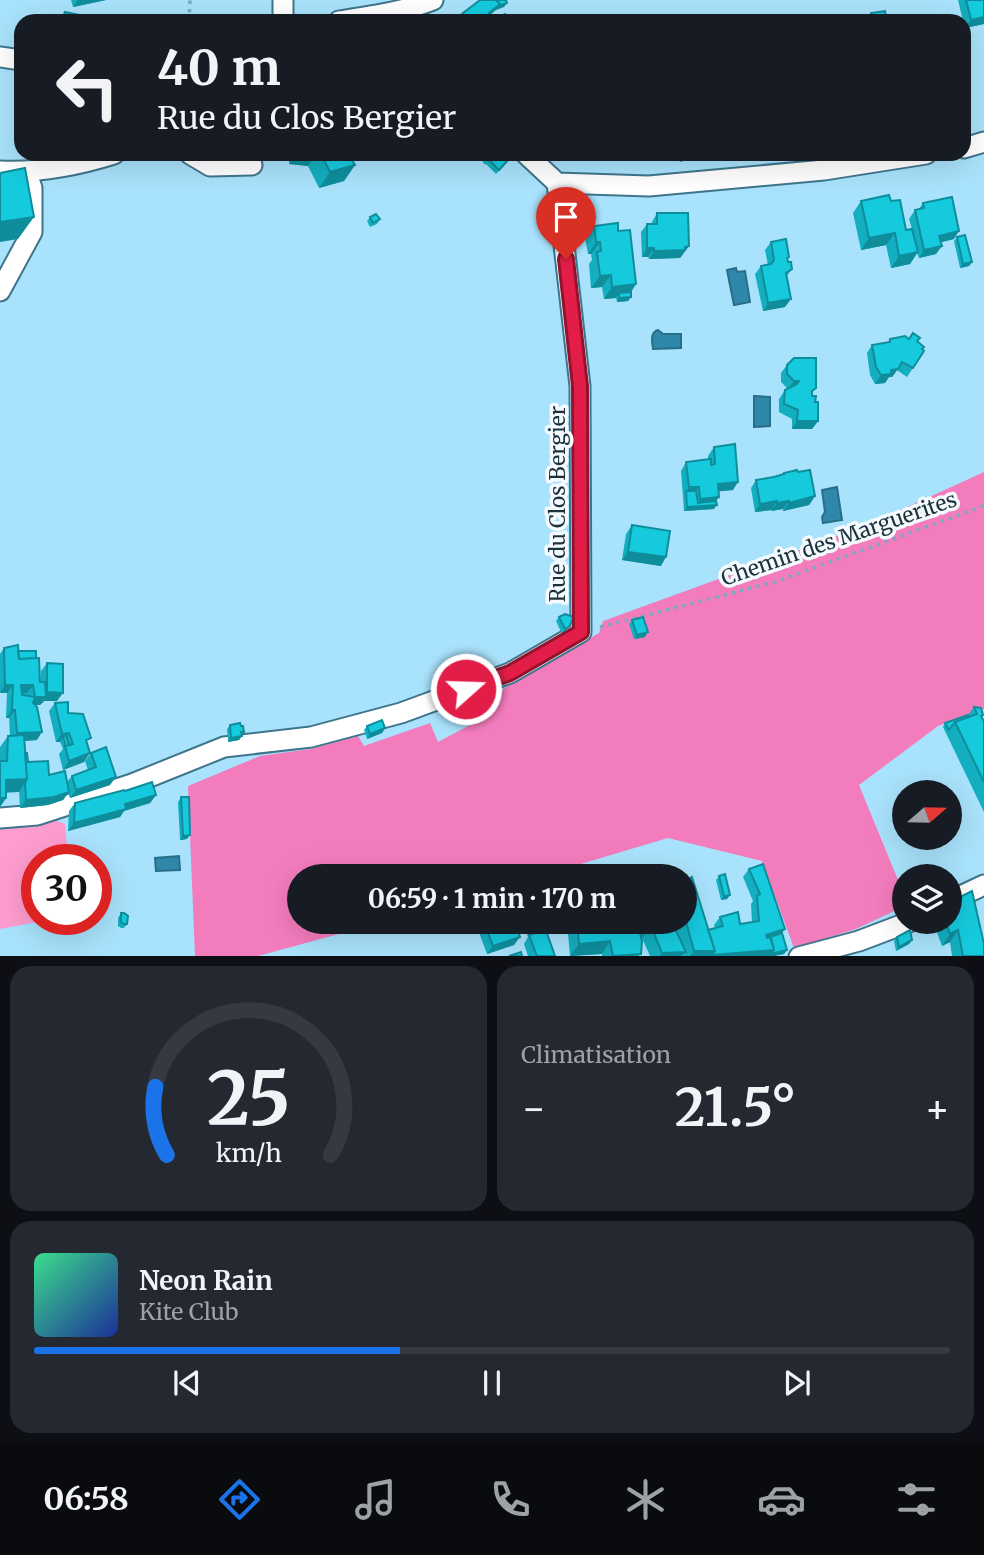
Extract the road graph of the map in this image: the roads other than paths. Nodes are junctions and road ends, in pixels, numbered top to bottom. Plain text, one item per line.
1 (433, 0) edge
2 (384, 12) edge
3 (92, 161) edge
4 (202, 161) edge
5 (533, 161) edge
6 (881, 161) edge
7 (252, 165) dead end
8 (0, 171) edge
9 (26, 172) junction
10 (557, 183) junction
11 (0, 291) edge
12 (0, 818) edge
13 (984, 885) edge
14 (962, 895) edge
15 (892, 928) edge
16 (803, 956) edge

1 - 2 street
3 - 9 street
4 - 7 street
5 - 10 street
6 - 10 street
8 - 9 street
9 - 11 street
10 - 12 street, Rue du Clos Bergier
13 - 14 street
15 - 16 street

